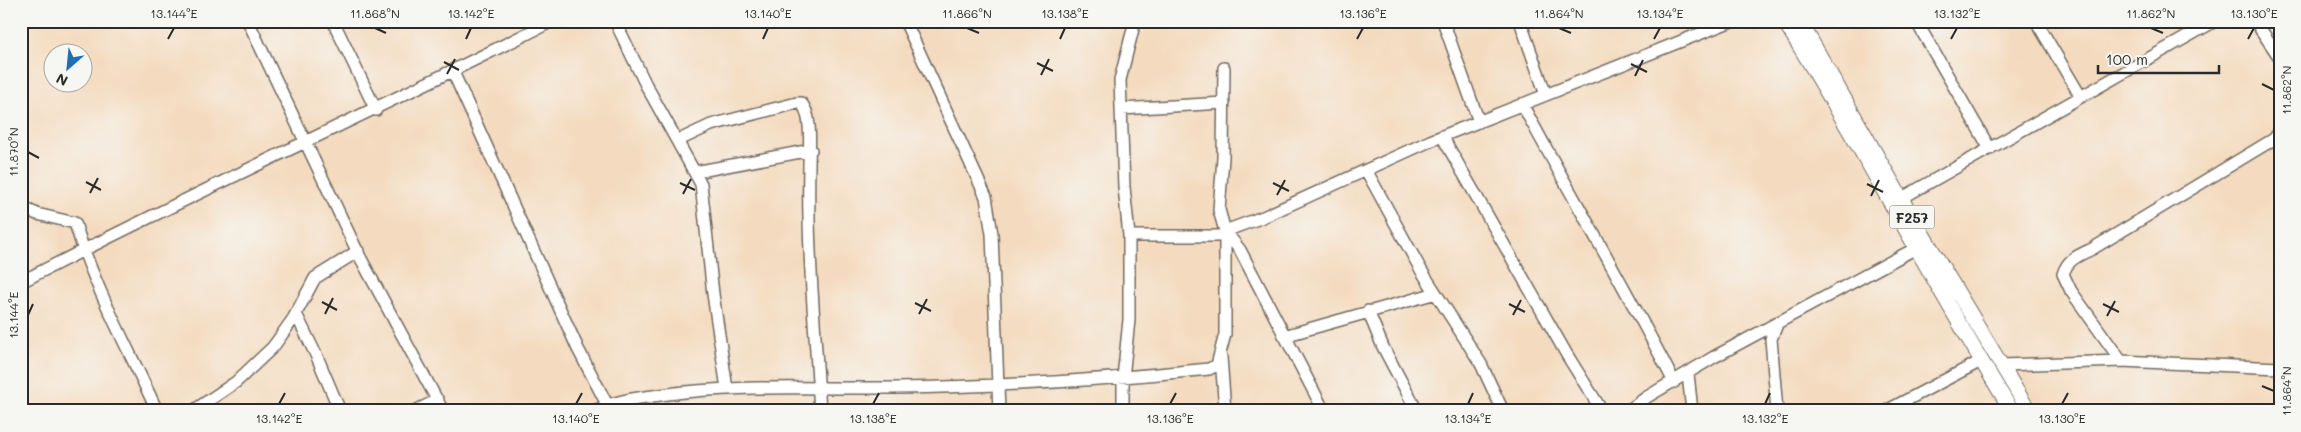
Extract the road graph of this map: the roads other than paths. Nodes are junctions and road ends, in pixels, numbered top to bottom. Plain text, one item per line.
1 (248, 21) edge
2 (334, 21) edge
3 (552, 21) edge
4 (615, 21) edge
5 (905, 21) edge
6 (1135, 21) edge
7 (1443, 21) edge
8 (1520, 21) edge
9 (1732, 21) edge
10 (1784, 21) edge
11 (1800, 21) edge
12 (1916, 21) edge
13 (2036, 21) edge
14 (2215, 21) edge
15 (2255, 21) edge
16 (2280, 58) edge
17 (1224, 68) dead end
18 (453, 72) junction
19 (1546, 96) junction
20 (2081, 97) junction
21 (1224, 102) junction
22 (1522, 104) junction
23 (1121, 109) junction
24 (376, 110) junction
25 (1479, 122) junction
26 (2280, 131) edge
27 (1442, 136) junction
28 (677, 141) junction
29 (305, 144) junction
30 (1990, 149) junction
31 (811, 150) junction
32 (1366, 170) junction
33 (695, 172) junction
34 (1897, 201) junction
35 (21, 207) edge
36 (1225, 234) junction
37 (1129, 236) junction
38 (1918, 248) junction
39 (83, 250) junction
40 (358, 251) junction
41 (21, 282) edge
42 (1436, 293) junction
43 (1368, 311) junction
44 (296, 314) junction
45 (1778, 322) junction
46 (1284, 336) junction
47 (1221, 356) junction
48 (1981, 361) junction
49 (2121, 361) junction
50 (2002, 365) junction
51 (2280, 368) edge
52 (1688, 374) junction
53 (1123, 378) junction
54 (1674, 382) junction
55 (998, 386) junction
56 (728, 389) junction
57 (818, 389) junction
58 (440, 405) edge
59 (608, 408) edge
60 (157, 411) edge
61 (194, 411) edge
62 (340, 411) edge
63 (415, 411) edge
64 (595, 411) edge
65 (820, 411) edge
66 (999, 411) edge
67 (1123, 411) edge
68 (1225, 411) edge
69 (1324, 411) edge
70 (1417, 411) edge
71 (1503, 411) edge
72 (1602, 411) edge
73 (1628, 411) edge
74 (1692, 411) edge
75 (1777, 411) edge
76 (1886, 411) edge
77 (2012, 411) edge
78 (2029, 411) edge

1 - 29 street
2 - 24 street
3 - 18 street
4 - 28 street
5 - 55 street
6 - 23 street
7 - 25 street
8 - 19 street
9 - 19 street
10 - 34 main road, F257
11 - 34 main road, F257
12 - 30 street
13 - 20 street
14 - 20 street
15 - 16 street
17 - 21 street
18 - 24 street
18 - 59 street
19 - 22 street
20 - 30 street
21 - 23 street
21 - 36 street
22 - 25 street
22 - 54 street
23 - 37 street
24 - 29 street
25 - 27 street
26 - 49 street
27 - 32 street
27 - 72 street
28 - 31 street
28 - 33 street
29 - 39 street
29 - 40 street
30 - 34 street
31 - 33 street
31 - 57 street
32 - 36 street
32 - 42 street
33 - 56 street
34 - 38 main road, F257
34 - 50 main road, F257
35 - 39 street
36 - 37 street
36 - 46 street
36 - 47 street
37 - 53 street
38 - 45 street
38 - 48 main road, F257
39 - 41 street
39 - 60 street
40 - 44 street
40 - 58 street
42 - 43 street
42 - 71 street
43 - 46 street
43 - 70 street
44 - 61 street
44 - 62 street
45 - 52 street
45 - 75 street
46 - 69 street
47 - 53 street
47 - 68 street
48 - 76 street
48 - 77 main road, F257
49 - 50 street
49 - 51 street
50 - 78 main road, F257
52 - 54 street
52 - 74 street
53 - 55 street
53 - 67 street
54 - 73 street
55 - 57 street
55 - 66 street
56 - 57 street
56 - 59 street
57 - 65 street
58 - 63 street
59 - 64 street

